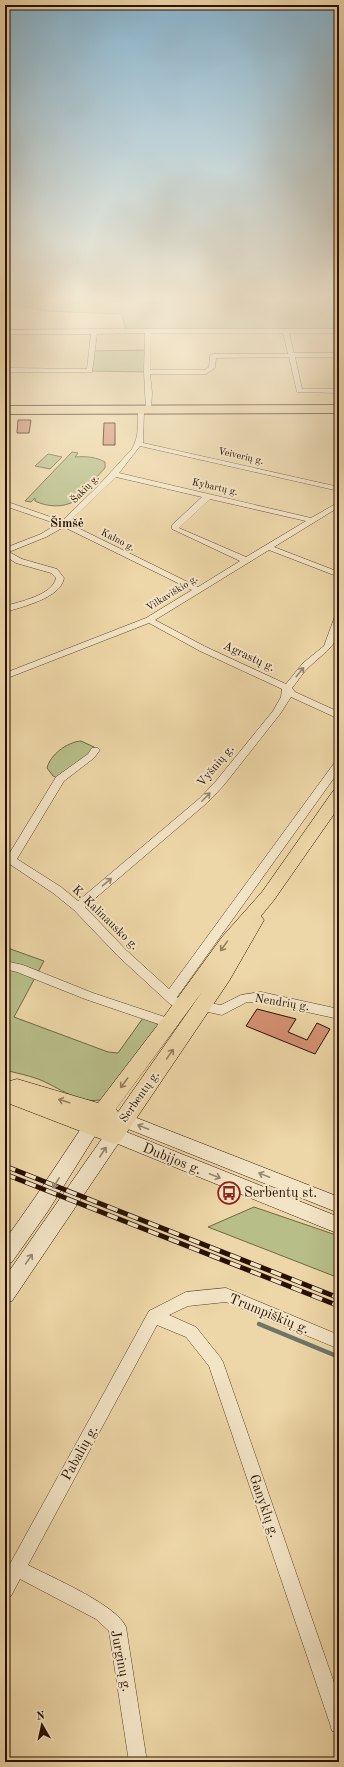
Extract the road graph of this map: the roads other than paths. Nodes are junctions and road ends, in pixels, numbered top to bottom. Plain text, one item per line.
1 (148, 379) edge
2 (297, 379) edge
3 (339, 391) edge
4 (339, 409) edge
5 (5, 410) edge
6 (145, 410) junction
7 (139, 444) junction
8 (113, 474) junction
9 (339, 488) edge
10 (208, 496) junction
11 (5, 503) edge
12 (339, 504) edge
13 (311, 520) junction
14 (64, 524) junction
15 (267, 547) junction
16 (5, 552) edge
17 (245, 560) junction
18 (339, 574) edge
19 (198, 590) junction
20 (5, 608) edge
21 (339, 616) edge
22 (149, 620) junction
23 (5, 676) edge
24 (287, 688) junction
25 (339, 716) edge
26 (95, 750) dead end
27 (339, 764) edge
28 (339, 795) edge
29 (8, 858) edge
30 (268, 896) junction
31 (78, 908) junction
32 (5, 965) edge
33 (175, 1002) junction
34 (203, 1007) junction
35 (339, 1014) edge
36 (170, 1023) junction
37 (5, 1085) edge
38 (5, 1094) edge
39 (97, 1119) junction
40 (119, 1128) junction
41 (339, 1205) edge
42 (339, 1226) edge
43 (5, 1256) edge
44 (5, 1294) edge
45 (154, 1316) junction
46 (339, 1342) edge
47 (17, 1568) junction
48 (5, 1590) edge
49 (339, 1724) edge
50 (138, 1762) edge

1 - 6 street
2 - 3 street
4 - 6 highway
5 - 6 highway
6 - 7 street
7 - 8 street, Šakių g.
7 - 9 street, Veiverių g.
8 - 10 street, Kybartų g.
8 - 14 street, Šakių g.
10 - 13 street, Kybartų g.
10 - 17 street
11 - 14 street, Kalno g.
12 - 13 street, Vilkaviškio g.
13 - 15 street, Vilkaviškio g.
14 - 16 street, Šakių g.
14 - 19 street, Kalno g.
15 - 17 street, Vilkaviškio g.
15 - 18 street
16 - 20 street
17 - 19 street, Vilkaviškio g.
19 - 22 street, Vilkaviškio g.
24 -> 21 street, Vyšnių g.
22 - 23 street, Vilkaviškio g.
22 - 24 street, Agrastų g.
24 - 25 street, Agrastų g.
31 -> 24 street, Vyšnių g.
26 - 29 street
27 - 33 street
28 - 30 main road, Serbentų g.
29 - 31 street, K. Kalinausko g.
30 -> 33 main road, Serbentų g.
30 - 34 main road, Serbentų g.
31 - 33 street, K. Kalinausko g.
32 - 36 street
33 - 36 main road, Serbentų g.
34 - 35 street, Nendrių g.
40 -> 34 main road, Serbentų g.
36 -> 39 main road, Serbentų g.
39 -> 37 main road, Dubijos g.
38 - 39 main road, Dubijos g.
39 - 40 main road, Dubijos g.
39 -> 43 main road, Serbentų g.
41 -> 40 main road, Dubijos g.
40 -> 42 main road, Dubijos g.
44 -> 40 main road, Serbentų g.
45 - 46 street, Trumpiškių g.
45 - 47 street, Pabalių g.
45 - 49 street, Ganyklų g.
47 - 48 street, Pabalių g.
47 - 50 street, Jurginų g.

